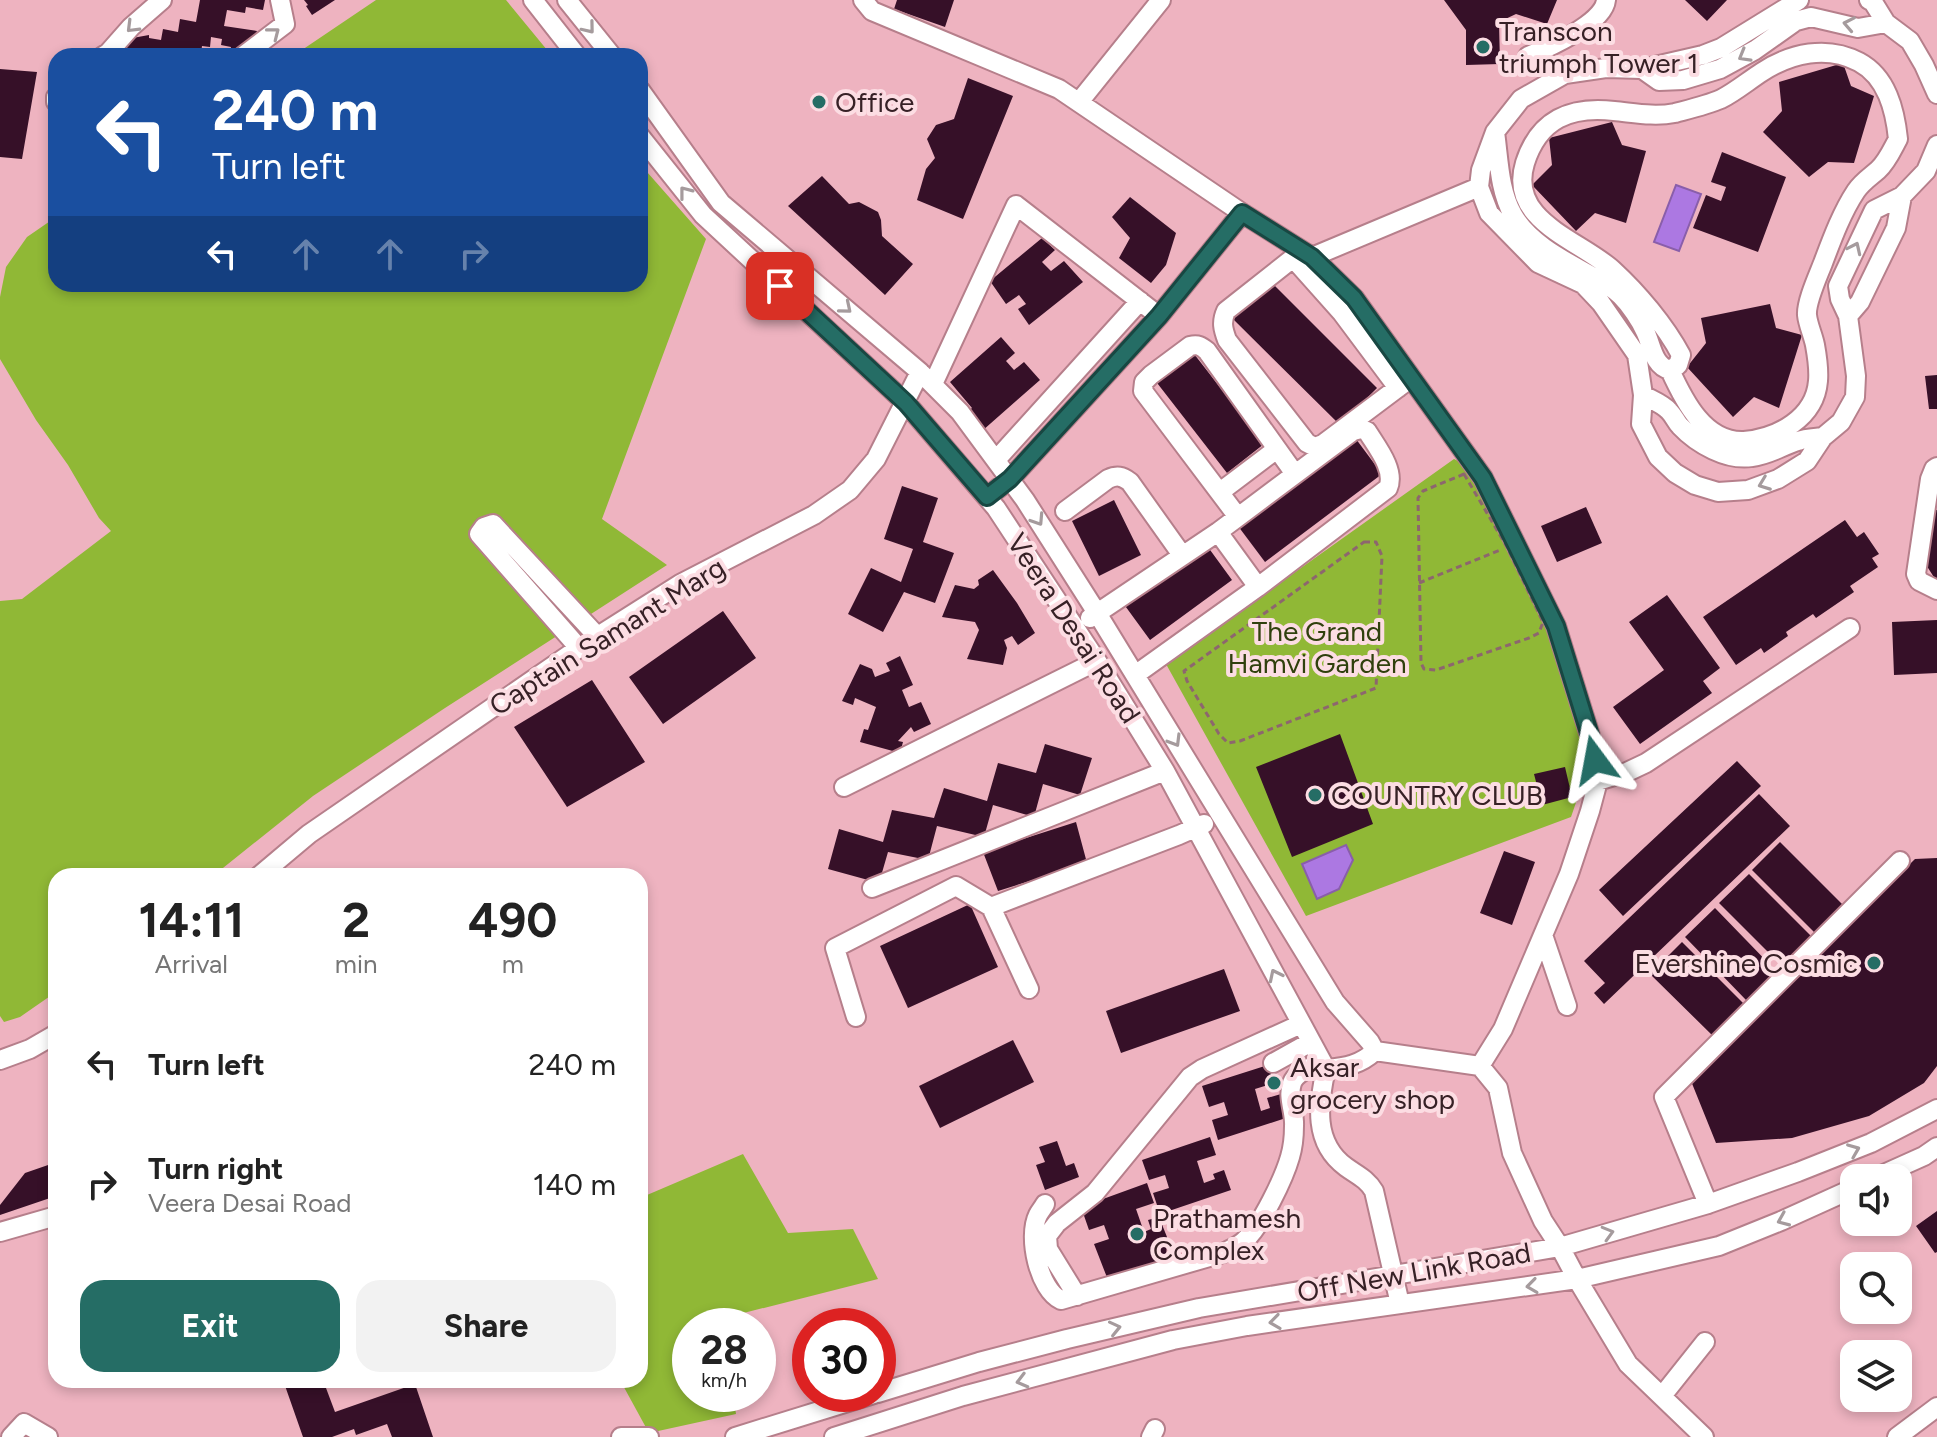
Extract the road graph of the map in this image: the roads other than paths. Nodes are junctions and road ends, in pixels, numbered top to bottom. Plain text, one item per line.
1 (162, 0) edge
2 (280, 0) edge
3 (533, 0) edge
4 (567, 0) edge
5 (863, 0) edge
6 (1161, 0) edge
7 (1606, 0) edge
8 (1799, 0) edge
9 (1869, 0) edge
10 (1814, 8) edge
11 (1886, 23) junction
12 (112, 48) edge
13 (254, 48) edge
14 (571, 48) edge
15 (606, 48) edge
16 (1528, 56) dead end
17 (1642, 69) junction
18 (1937, 94) edge
19 (648, 101) edge
20 (1079, 102) junction
21 (1495, 132) junction
22 (1937, 145) edge
23 (648, 146) edge
24 (1931, 174) edge
25 (1479, 187) junction
26 (1902, 196) junction
27 (731, 211) junction
28 (1242, 213) junction
29 (717, 228) junction
30 (1302, 255) junction
31 (1140, 301) junction
32 (1159, 316) junction
33 (1848, 316) junction
34 (1670, 370) junction
35 (927, 378) junction
36 (1404, 383) junction
37 (1643, 395) junction
38 (906, 403) junction
39 (1823, 437) junction
40 (1277, 449) junction
41 (996, 460) junction
42 (1937, 467) edge
43 (1295, 474) junction
44 (1010, 479) junction
45 (1220, 492) junction
46 (987, 497) junction
47 (1065, 511) dead end
48 (1238, 517) junction
49 (1218, 532) junction
50 (1182, 555) junction
51 (1258, 587) junction
52 (1937, 590) edge
53 (1097, 613) junction
54 (1074, 628) junction
55 (1850, 628) dead end
56 (598, 637) junction
57 (579, 648) junction
58 (1097, 661) junction
59 (1135, 675) junction
60 (1165, 771) junction
61 (1598, 781) junction
62 (844, 787) dead end
63 (1220, 814) junction
64 (1196, 828) junction
65 (1900, 861) dead end
66 (269, 868) edge
67 (872, 888) dead end
68 (991, 907) junction
69 (1543, 935) junction
70 (1029, 989) dead end
71 (1567, 1006) dead end
72 (856, 1017) dead end
73 (1301, 1024) junction
74 (48, 1039) edge
75 (1311, 1042) junction
76 (1375, 1051) junction
77 (0, 1060) edge
78 (1273, 1063) dead end
79 (1324, 1066) junction
80 (1480, 1066) junction
81 (1937, 1109) edge
82 (1937, 1147) edge
83 (1906, 1164) edge
84 (1840, 1194) edge
85 (1045, 1204) dead end
86 (1708, 1204) junction
87 (48, 1218) edge
88 (0, 1232) edge
89 (1560, 1247) junction
90 (1394, 1275) junction
91 (1577, 1279) junction
92 (1077, 1296) junction
93 (1400, 1304) junction
94 (1705, 1342) dead end
95 (896, 1387) edge
96 (1662, 1396) junction
97 (1937, 1407) edge
98 (815, 1412) edge
99 (11, 1437) edge
100 (48, 1437) edge
101 (621, 1437) edge
102 (649, 1437) edge
103 (735, 1437) edge
104 (834, 1437) edge
105 (1704, 1437) edge
106 (1897, 1437) edge

1 -> 12 street
13 -> 2 street
3 - 14 street
4 -> 15 street
5 - 20 street
6 - 20 street
7 - 16 street
8 - 17 street
9 - 11 street
11 -> 10 street
10 -> 17 street
11 - 18 street
17 - 21 street
19 - 27 street
20 - 28 street
21 - 25 street
21 - 34 street
22 - 24 street
29 -> 23 street, Veera Desai Road
24 - 26 street
25 - 30 street
25 - 37 street
26 - 33 street
33 -> 26 street
27 - 29 street
27 -> 35 street
28 - 30 street
28 - 32 street
29 - 38 street, Veera Desai Road
30 - 36 street
30 - 36 street
31 - 32 street
31 - 35 street, Captain Samant Marg
31 - 41 street
32 - 44 street
33 - 39 street
34 - 34 street
35 - 38 street, Captain Samant Marg
35 - 41 street
36 - 61 street
37 - 39 street
39 -> 37 street
38 - 46 street, Veera Desai Road
38 - 56 street, Captain Samant Marg
40 - 43 street
40 - 45 street
40 - 45 street
41 - 44 street
42 - 52 street
43 - 48 street
43 - 51 street
44 - 46 street
44 -> 53 street
45 - 48 street
46 - 54 street, Veera Desai Road
47 - 50 street
48 - 49 street
49 - 50 street
49 - 51 street
50 - 53 street
51 - 59 street
53 - 54 street
53 - 59 street
54 - 58 street, Veera Desai Road
55 - 61 street
56 - 57 street, Captain Samant Marg
56 - 57 street
57 - 66 street, Captain Samant Marg
58 - 60 street, Veera Desai Road
58 - 62 street
59 -> 63 street
60 - 64 street, Veera Desai Road
60 - 67 street
61 - 69 street
63 - 64 street
63 - 76 street
64 - 68 street
73 -> 64 street, Veera Desai Road
65 - 86 street
68 - 70 street
68 - 72 street
69 - 71 street
69 - 80 street
73 - 75 street, Veera Desai Road
73 - 92 street
74 - 77 street
75 - 78 street
75 - 79 street, Veera Desai Road
76 - 79 street
76 - 80 street
79 - 90 street
79 - 92 street
80 - 89 street
86 -> 81 street, Off New Link Road
82 - 83 street
84 -> 91 street, Off New Link Road
85 - 92 street
89 -> 86 street, Off New Link Road
87 - 88 street
89 - 90 street, Off New Link Road
89 - 91 street
90 - 93 street
95 -> 90 street, Off New Link Road
91 -> 93 street, Off New Link Road
91 - 96 street
93 -> 104 street, Off New Link Road
94 - 96 street
96 - 105 street
97 - 106 street
98 - 103 street, Off New Link Road
99 - 100 street
101 - 102 street

